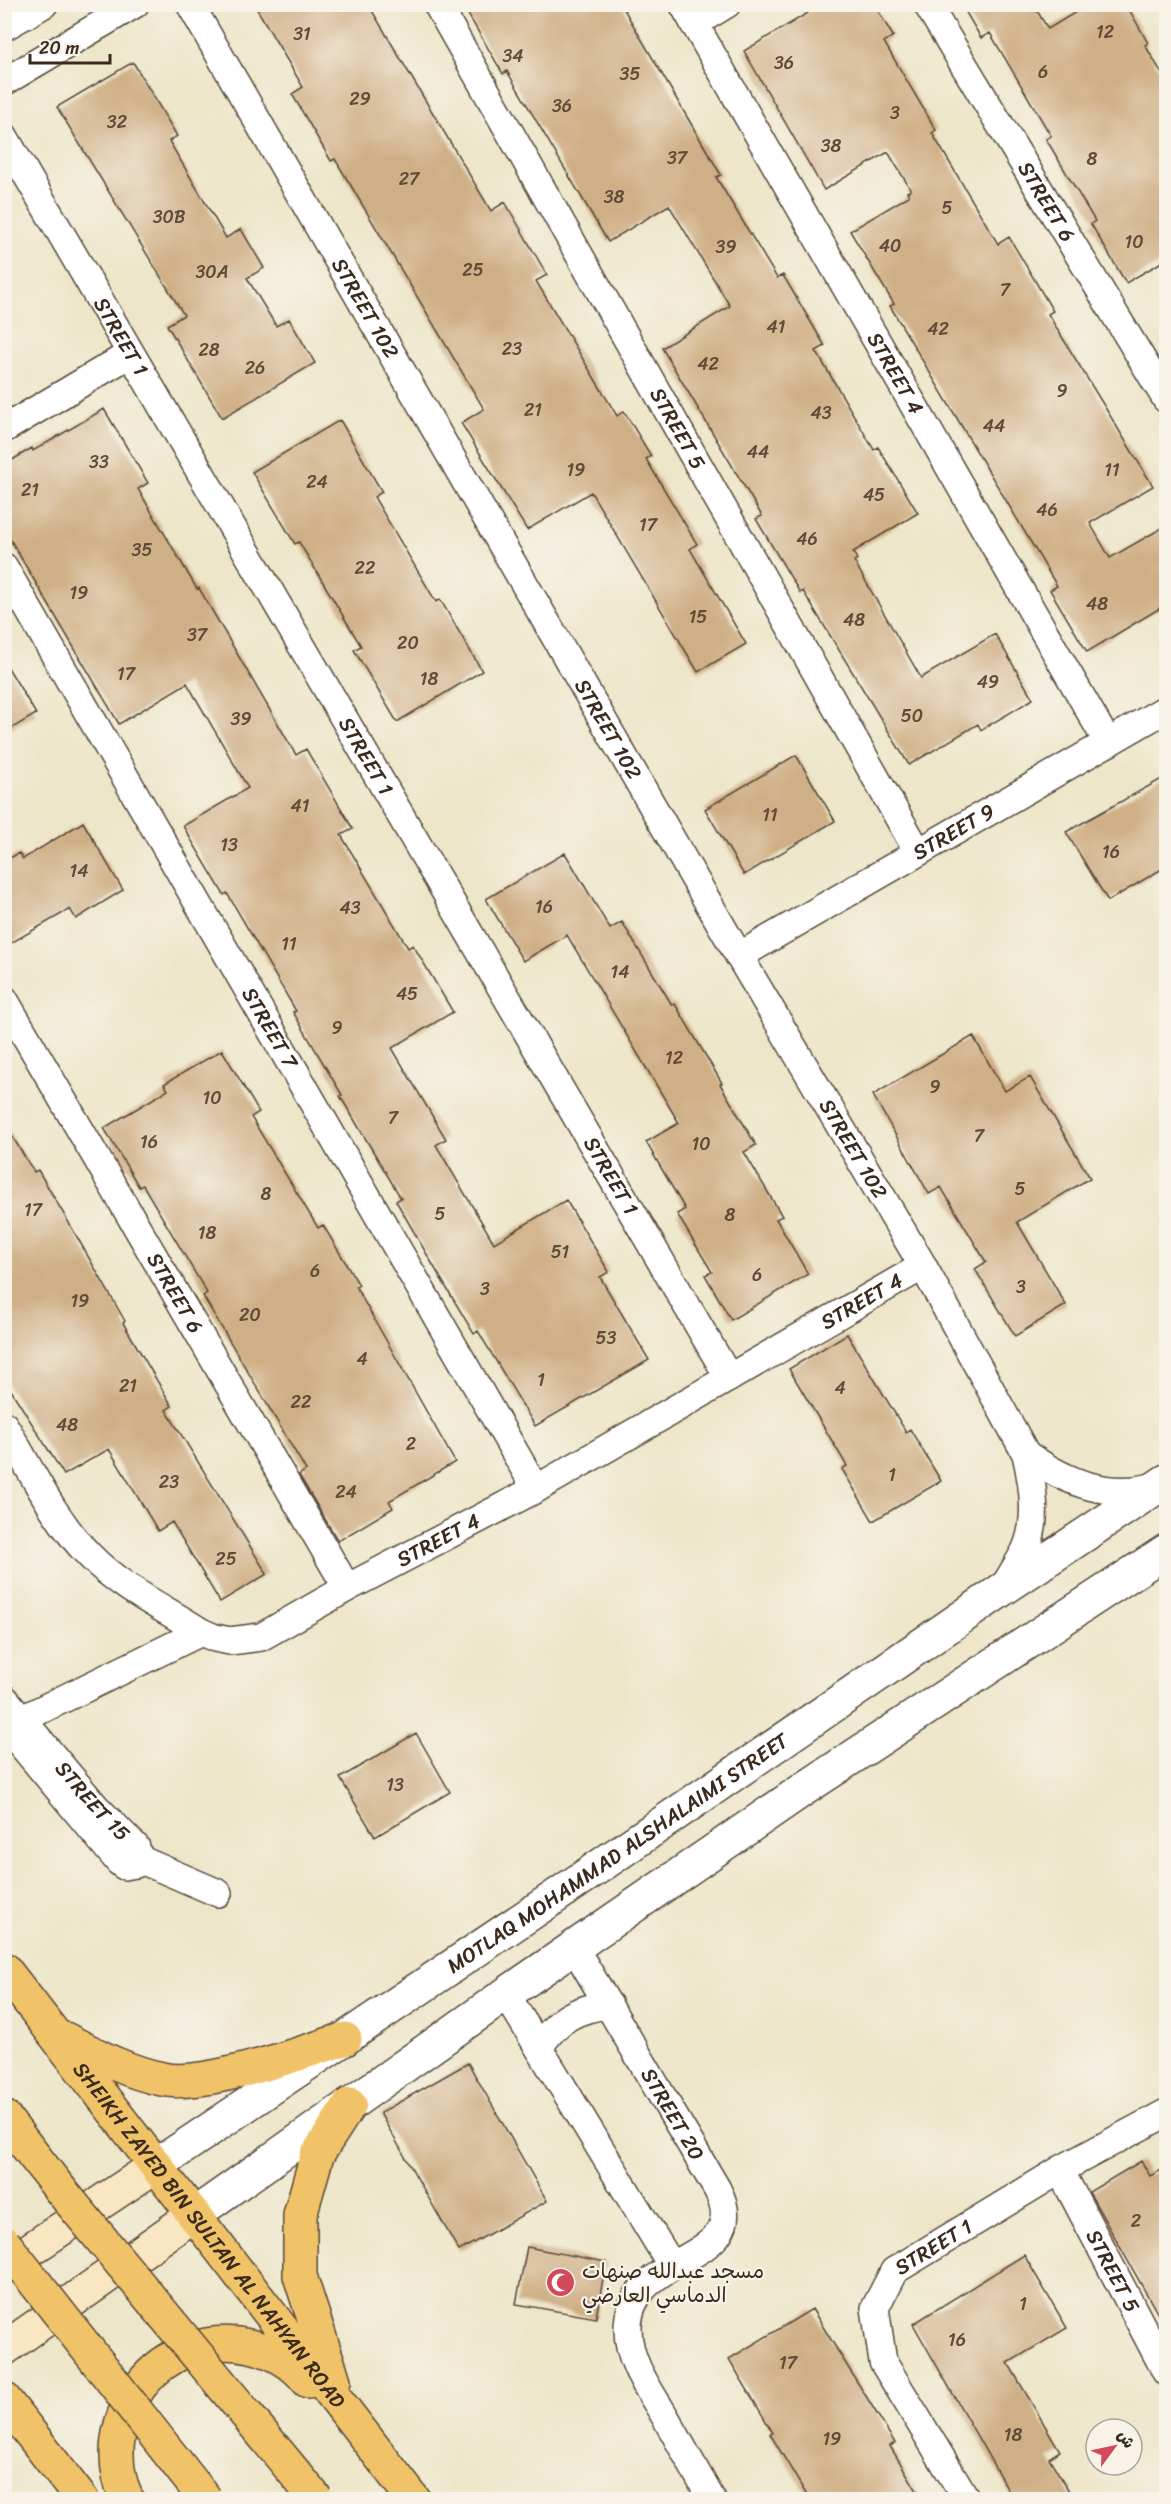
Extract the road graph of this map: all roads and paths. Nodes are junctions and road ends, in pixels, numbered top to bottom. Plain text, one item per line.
1 (44, 4) edge
2 (135, 4) edge
3 (190, 4) edge
4 (437, 4) edge
5 (727, 4) edge
6 (927, 4) edge
7 (689, 14) edge
8 (4, 27) edge
9 (4, 82) edge
10 (4, 136) edge
11 (130, 354) junction
12 (1167, 399) edge
13 (4, 429) edge
14 (4, 567) edge
15 (1167, 709) edge
16 (1108, 743) junction
17 (918, 852) junction
18 (739, 956) junction
19 (4, 999) edge
20 (923, 1266) junction
21 (729, 1378) junction
22 (4, 1425) edge
23 (1026, 1454) junction
24 (1164, 1483) edge
25 (536, 1489) junction
26 (1167, 1551) edge
27 (347, 1588) junction
28 (1004, 1588) junction
29 (201, 1632) junction
30 (4, 1698) edge
31 (13, 1722) edge
32 (775, 1744) junction
33 (801, 1791) junction
34 (218, 1893) dead end
35 (574, 1947) junction
36 (4, 1969) edge
37 (506, 1994) junction
38 (609, 2005) junction
39 (58, 2035) junction
40 (345, 2039) junction
41 (539, 2048) junction
42 (350, 2104) junction
43 (1167, 2113) edge
44 (4, 2117) edge
45 (157, 2165) junction
46 (1060, 2170) junction
47 (195, 2214) junction
48 (4, 2243) edge
49 (672, 2266) junction
50 (4, 2267) edge
51 (4, 2349) edge
52 (1167, 2372) edge
53 (4, 2399) edge
54 (342, 2405) junction
55 (82, 2499) edge
56 (127, 2499) edge
57 (206, 2499) edge
58 (317, 2499) edge
59 (402, 2499) edge
60 (414, 2499) edge
61 (712, 2499) edge
62 (967, 2499) edge

1 - 8 street
2 - 9 street
3 - 18 street, STREET 102
4 - 17 street, STREET 5
5 - 7 street
6 - 12 street, STREET 6
7 - 16 street, STREET 4
10 - 11 street, STREET 1
11 - 13 street
11 - 21 street, STREET 1
14 - 25 street, STREET 7
15 - 16 street, STREET 9
16 - 17 street, STREET 9
17 - 18 street, STREET 9
18 - 20 street, STREET 102
19 - 27 street, STREET 6
20 - 21 street, STREET 4
20 - 23 street, STREET 102
21 - 25 street, STREET 4
22 - 29 street, STREET 4
23 - 24 street, STREET 102
23 - 28 street, STREET 102
24 - 28 street, MOTLAQ MOHAMMAD ALSHALAIMI STREET
25 - 27 street, STREET 4
26 - 33 street
27 - 29 street, STREET 4
28 - 32 street, MOTLAQ MOHAMMAD ALSHALAIMI STREET
29 - 31 street
30 - 31 street, STREET 15
31 - 34 street, STREET 15
32 - 33 street
32 - 40 street, MOTLAQ MOHAMMAD ALSHALAIMI STREET
33 - 35 street
35 - 37 street
35 - 38 street, STREET 20
36 - 39 main road, SHEIKH ZAYED BIN SULTAN AL NAHYAN ROAD
37 - 41 street
37 - 42 street
38 - 41 street
38 - 49 street, STREET 20
39 - 40 main road
39 - 45 main road, SHEIKH ZAYED BIN SULTAN AL NAHYAN ROAD
40 - 45 street, MOTLAQ MOHAMMAD ALSHALAIMI STREET
41 - 49 street
42 - 47 street
42 - 54 main road
43 - 46 street, STREET 1
44 - 58 main road, bridge
45 - 47 main road, SHEIKH ZAYED BIN SULTAN AL NAHYAN ROAD
45 - 50 main road, MOTLAQ MOHAMMAD ALSHALAIMI STREET
46 - 52 street, STREET 5
46 - 62 street, STREET 1
47 - 51 main road
47 - 54 main road, SHEIKH ZAYED BIN SULTAN AL NAHYAN ROAD
48 - 57 main road, bridge
49 - 61 street, STREET 20
53 - 55 main road
54 - 60 main road, SHEIKH ZAYED BIN SULTAN AL NAHYAN ROAD
56 - 59 main road

